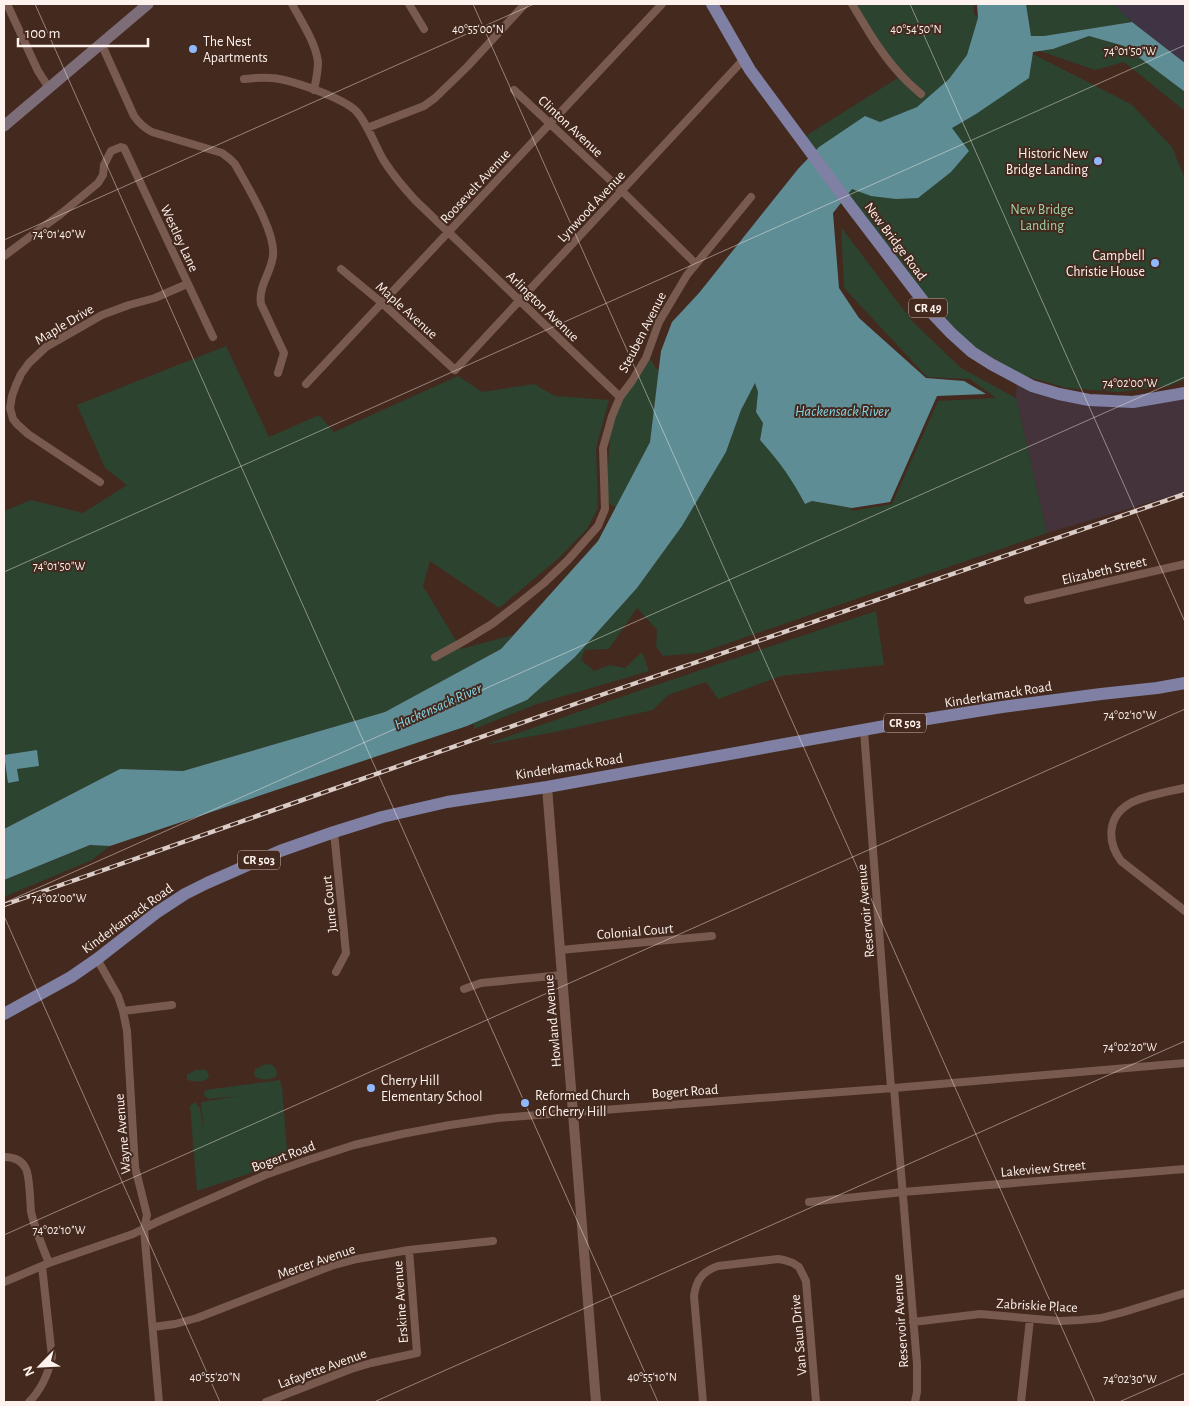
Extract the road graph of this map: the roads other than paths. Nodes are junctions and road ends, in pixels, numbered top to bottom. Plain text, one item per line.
1 (7, 4) edge
2 (148, 4) edge
3 (292, 4) edge
4 (410, 4) edge
5 (525, 4) edge
6 (662, 4) edge
7 (712, 4) edge
8 (852, 4) edge
9 (424, 29) dead end
10 (101, 43) junction
11 (744, 59) junction
12 (244, 79) dead end
13 (49, 88) junction
14 (312, 90) junction
15 (514, 90) dead end
16 (921, 94) dead end
17 (550, 124) junction
18 (4, 126) edge
19 (367, 128) junction
20 (622, 191) junction
21 (751, 197) dead end
22 (450, 232) junction
23 (4, 256) edge
24 (696, 264) junction
25 (342, 269) dead end
26 (187, 284) junction
27 (519, 301) junction
28 (382, 303) junction
29 (213, 337) dead end
30 (455, 370) joint
31 (278, 373) dead end
32 (306, 384) dead end
33 (1185, 393) edge
34 (620, 397) junction
35 (4, 416) edge
36 (13, 419) junction
37 (100, 482) dead end
38 (1185, 564) edge
39 (1028, 600) dead end
40 (434, 657) dead end
41 (1185, 683) edge
42 (864, 731) junction
43 (547, 786) junction
44 (1185, 788) edge
45 (334, 832) junction
46 (1185, 911) edge
47 (712, 936) dead end
48 (560, 950) junction
49 (97, 959) junction
50 (336, 972) dead end
51 (562, 974) junction
52 (464, 989) dead end
53 (172, 1005) dead end
54 (123, 1011) junction
55 (4, 1014) edge
56 (1185, 1063) edge
57 (893, 1088) junction
58 (573, 1112) junction
59 (4, 1157) edge
60 (1185, 1169) edge
61 (902, 1192) junction
62 (809, 1202) dead end
63 (144, 1229) junction
64 (493, 1241) dead end
65 (409, 1250) junction
66 (45, 1265) junction
67 (4, 1282) edge
68 (1185, 1293) edge
69 (1030, 1319) junction
70 (913, 1322) junction
71 (153, 1328) junction
72 (417, 1352) joint
73 (29, 1402) edge
74 (158, 1402) edge
75 (266, 1402) edge
76 (596, 1402) edge
77 (703, 1402) edge
78 (816, 1402) edge
79 (915, 1402) edge
80 (1021, 1402) edge

1 - 13 street
2 - 10 main road
3 - 14 street
4 - 9 street
5 - 19 street
6 - 17 street, Roosevelt Avenue
7 - 11 main road, New Bridge Road / CR 49
8 - 16 street
10 - 13 main road
10 - 31 street
11 - 20 street, Lynwood Avenue
11 - 33 main road, New Bridge Road / CR 49
12 - 14 street, Arlington Avenue
13 - 18 main road
14 - 19 street, Arlington Avenue
15 - 17 street, Clinton Avenue
17 - 20 street, Clinton Avenue
17 - 22 street, Roosevelt Avenue
19 - 22 street, Arlington Avenue
20 - 24 street, Clinton Avenue
20 - 27 street, Lynwood Avenue
21 - 24 street, Steuben Avenue
22 - 27 street, Arlington Avenue
22 - 28 street, Roosevelt Avenue
23 - 26 street, Westley Lane
24 - 34 street, Steuben Avenue
25 - 28 street, Maple Avenue
26 - 29 street, Westley Lane
26 - 36 street, Maple Drive
27 - 30 street, Lynwood Avenue
27 - 34 street, Arlington Avenue
28 - 30 street, Maple Avenue
28 - 32 street, Roosevelt Avenue
34 - 40 street, Steuben Avenue
35 - 36 street
36 - 37 street
38 - 39 street, Elizabeth Street
41 - 42 main road, Kinderkamack Road / CR 503
42 - 43 main road, Kinderkamack Road / CR 503
42 - 57 street, Reservoir Avenue
43 - 45 main road, Kinderkamack Road / CR 503
43 - 48 street, Howland Avenue
44 - 46 street
45 - 49 main road, Kinderkamack Road / CR 503
45 - 50 street, June Court
47 - 48 street, Colonial Court
48 - 51 street, Howland Avenue
49 - 54 street, Wayne Avenue
49 - 55 main road, Kinderkamack Road / CR 503
51 - 52 street
51 - 58 street, Howland Avenue
53 - 54 street
54 - 63 street, Wayne Avenue
56 - 57 street, Bogert Road
57 - 58 street, Bogert Road
57 - 61 street, Reservoir Avenue
58 - 63 street, Bogert Road
58 - 76 street, Howland Avenue
59 - 66 street
60 - 61 street, Lakeview Street
61 - 62 street, Lakeview Street
61 - 70 street, Reservoir Avenue
63 - 66 street, Bogert Road
63 - 71 street, Wayne Avenue
64 - 65 street, Mercer Avenue
65 - 71 street, Mercer Avenue
65 - 72 street, Erskine Avenue
66 - 67 street, Bogert Road
66 - 73 street
68 - 69 street, Zabriskie Place
69 - 70 street, Zabriskie Place
69 - 80 street
70 - 79 street, Reservoir Avenue
71 - 74 street, Wayne Avenue
72 - 75 street, Lafayette Avenue
77 - 78 street, Van Saun Drive

